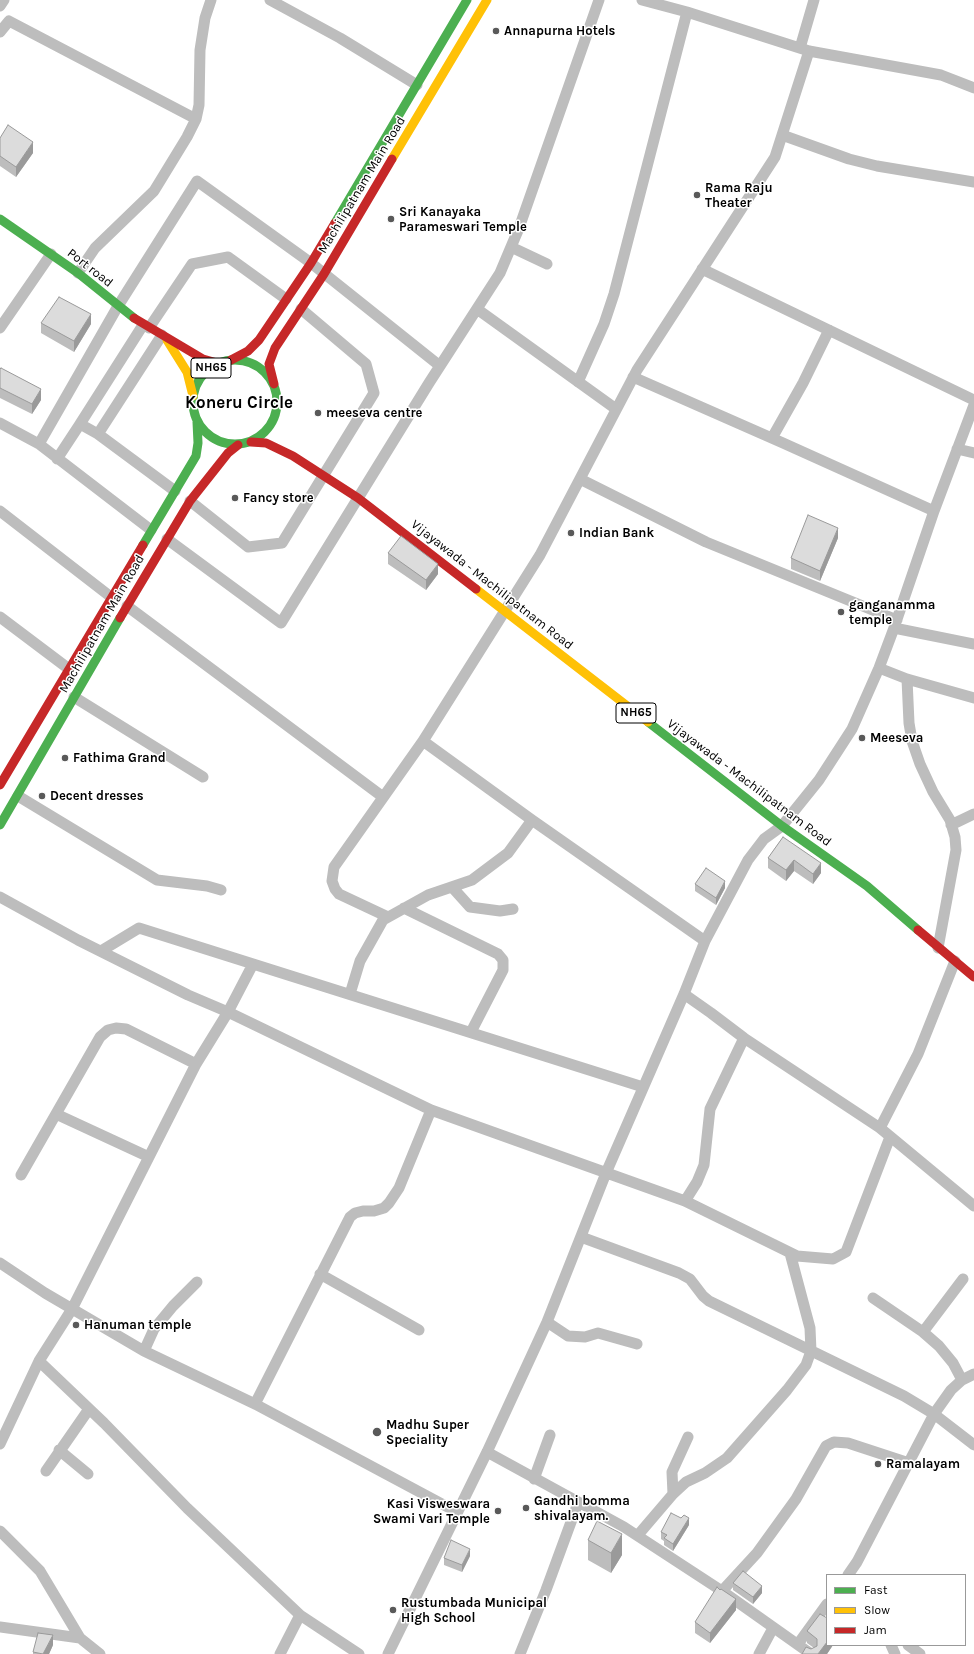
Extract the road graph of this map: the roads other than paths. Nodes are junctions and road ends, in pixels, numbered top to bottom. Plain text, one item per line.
1 (4, 0) edge
2 (211, 0) edge
3 (270, 0) edge
4 (468, 0) edge
5 (487, 0) edge
6 (599, 0) edge
7 (642, 0) edge
8 (814, 0) edge
9 (0, 6) edge
10 (687, 12) junction
11 (4, 19) edge
12 (0, 32) edge
13 (804, 49) junction
14 (417, 84) junction
15 (974, 88) edge
16 (196, 119) junction
17 (782, 136) junction
18 (974, 182) edge
19 (0, 219) edge
20 (511, 247) junction
21 (51, 254) junction
22 (311, 263) junction
23 (547, 264) dead end
24 (702, 269) junction
25 (78, 274) junction
26 (324, 274) junction
27 (286, 299) junction
28 (118, 306) junction
29 (301, 309) junction
30 (477, 309) junction
31 (146, 326) junction
32 (0, 328) edge
33 (829, 330) junction
34 (163, 336) junction
35 (231, 360) junction
36 (217, 364) junction
37 (440, 366) junction
38 (633, 377) junction
39 (578, 382) junction
40 (274, 384) junction
41 (193, 396) junction
42 (974, 400) edge
43 (974, 405) edge
44 (616, 409) junction
45 (274, 421) junction
46 (197, 422) junction
47 (0, 423) edge
48 (80, 424) junction
49 (275, 432) dead end
50 (98, 434) junction
51 (772, 438) junction
52 (281, 441) dead end
53 (251, 442) junction
54 (39, 444) junction
55 (238, 444) junction
56 (957, 449) junction
57 (974, 453) edge
58 (293, 456) junction
59 (57, 458) junction
60 (324, 475) junction
61 (580, 479) junction
62 (175, 491) junction
63 (358, 498) junction
64 (190, 501) junction
65 (0, 511) edge
66 (934, 511) junction
67 (151, 530) junction
68 (167, 540) junction
69 (111, 597) junction
70 (127, 606) junction
71 (505, 612) junction
72 (0, 617) edge
73 (896, 624) junction
74 (974, 644) edge
75 (879, 668) junction
76 (69, 669) junction
77 (907, 679) junction
78 (74, 697) junction
79 (974, 698) edge
80 (423, 741) junction
81 (203, 778) dead end
82 (1, 782) edge
83 (18, 796) junction
84 (383, 797) junction
85 (974, 814) edge
86 (532, 820) junction
87 (0, 825) edge
88 (952, 825) junction
89 (782, 826) junction
90 (452, 887) junction
91 (221, 890) dead end
92 (0, 898) edge
93 (404, 908) junction
94 (513, 909) dead end
95 (388, 917) junction
96 (705, 941) junction
97 (938, 948) junction
98 (101, 951) junction
99 (955, 961) junction
100 (253, 964) junction
101 (974, 977) edge
102 (350, 994) junction
103 (684, 994) junction
104 (228, 1012) junction
105 (471, 1032) junction
106 (744, 1038) junction
107 (196, 1064) junction
108 (643, 1087) junction
109 (431, 1110) junction
110 (56, 1114) junction
111 (880, 1128) junction
112 (890, 1137) junction
113 (149, 1157) junction
114 (606, 1173) junction
115 (21, 1175) dead end
116 (685, 1201) junction
117 (974, 1206) edge
118 (580, 1237) junction
119 (790, 1253) junction
120 (0, 1263) edge
121 (320, 1274) junction
122 (963, 1279) dead end
123 (197, 1282) dead end
124 (873, 1298) dead end
125 (72, 1309) junction
126 (546, 1322) junction
127 (419, 1330) dead end
128 (923, 1332) junction
129 (638, 1344) dead end
130 (144, 1351) junction
131 (811, 1351) junction
132 (39, 1361) junction
133 (974, 1374) edge
134 (962, 1380) junction
135 (255, 1404) junction
136 (89, 1409) junction
137 (934, 1414) junction
138 (550, 1435) dead end
139 (688, 1437) dead end
140 (0, 1444) edge
141 (974, 1445) edge
142 (59, 1450) junction
143 (487, 1452) junction
144 (909, 1463) junction
145 (46, 1471) dead end
146 (88, 1474) dead end
147 (534, 1479) junction
148 (673, 1494) junction
149 (578, 1502) junction
150 (457, 1512) junction
151 (0, 1531) edge
152 (638, 1535) junction
153 (849, 1574) edge
154 (722, 1591) junction
155 (826, 1605) edge
156 (300, 1615) junction
157 (0, 1627) edge
158 (773, 1628) junction
159 (80, 1638) junction
160 (798, 1644) junction
161 (909, 1646) edge
162 (100, 1654) edge
163 (280, 1654) edge
164 (359, 1654) edge
165 (388, 1654) edge
166 (520, 1654) edge
167 (759, 1654) edge
168 (811, 1654) edge
169 (920, 1654) edge

1 - 9 street
2 - 16 street
3 - 14 street
4 - 14 main road, Machilipatnam Main Road
5 - 26 main road, Machilipatnam Main Road
6 - 20 street
7 - 10 street
8 - 13 street
10 - 13 street
10 - 39 street
11 - 12 street
11 - 16 street
13 - 15 street
13 - 17 street
14 - 22 main road, Machilipatnam Main Road
16 - 25 street
17 - 18 street
17 - 24 street
19 - 21 main road, Port road
20 - 23 street
20 - 30 street
21 - 25 main road, Port road
21 - 32 street
22 - 26 street
22 - 27 main road, Machilipatnam Main Road
22 - 28 street
24 - 33 street
24 - 38 street
25 - 28 main road, Port road
26 - 29 main road, Machilipatnam Main Road
26 - 37 street
27 - 31 street
27 - 35 main road, Machilipatnam Main Road
28 - 31 main road, Port road
28 - 54 street
29 - 40 main road, Machilipatnam Main Road
29 - 60 street
30 - 37 street
30 - 39 street
31 - 34 main road, Port road
31 - 48 street
33 - 42 street
33 - 51 street
34 - 36 main road, Port road
34 - 41 main road
34 - 50 street
35 - 36 main road, NH65
35 - 40 main road, NH65
36 - 41 main road, NH65
37 - 63 street
38 - 44 street
38 - 51 street
39 - 44 street
40 - 45 main road
41 - 46 main road, NH65
43 - 56 street
44 - 61 street
45 - 49 main road
45 - 53 main road, NH65
46 - 55 main road, NH65
46 - 62 main road, Machilipatnam Main Road
47 - 54 street
48 - 50 street
48 - 59 street
50 - 62 street
51 - 66 street
52 - 58 main road, Vijayawada - Machilipatnam Road / NH65
53 - 55 main road, NH65
53 - 58 main road, Vijayawada - Machilipatnam Road / NH65
54 - 59 street
55 - 64 main road, Machilipatnam Main Road
56 - 57 street
56 - 66 street
58 - 60 main road, Vijayawada - Machilipatnam Road / NH65
59 - 67 street
60 - 63 main road, Vijayawada - Machilipatnam Road / NH65
60 - 64 street
61 - 71 street
61 - 73 street
62 - 67 main road, Machilipatnam Main Road
63 - 68 street
63 - 71 main road, Vijayawada - Machilipatnam Road / NH65
64 - 68 main road, Machilipatnam Main Road
65 - 69 street
66 - 73 street
67 - 69 main road, Machilipatnam Main Road
68 - 70 main road, Machilipatnam Main Road
69 - 76 main road, Machilipatnam Main Road
70 - 78 main road, Machilipatnam Main Road
70 - 84 street
71 - 80 street
71 - 89 main road, Vijayawada - Machilipatnam Road / NH65
72 - 76 street
73 - 74 street
73 - 75 street
75 - 77 street
75 - 89 street
76 - 82 main road, Machilipatnam Main Road
77 - 79 street
77 - 88 street
78 - 81 street
78 - 83 main road, Machilipatnam Main Road
80 - 84 street
80 - 86 street
83 - 87 main road, Machilipatnam Main Road
83 - 91 street
84 - 95 street
85 - 88 street
86 - 90 street
86 - 96 street
88 - 97 street
89 - 96 street
89 - 97 main road, Vijayawada - Machilipatnam Road / NH65
90 - 93 street
90 - 94 street
92 - 98 street
93 - 95 street
93 - 105 street
95 - 102 street
96 - 103 street
97 - 99 main road, Vijayawada - Machilipatnam Road / NH65
98 - 100 street
98 - 104 street
99 - 101 main road, Vijayawada - Machilipatnam Road / NH65
99 - 111 street
100 - 102 street
100 - 104 street
102 - 105 street
103 - 106 street
103 - 108 street
104 - 107 street
104 - 109 street
105 - 108 street
106 - 111 street
106 - 116 street
107 - 110 street
107 - 113 street
108 - 114 street
109 - 114 street
109 - 121 street
110 - 113 street
110 - 115 street
111 - 112 street
112 - 117 street
112 - 119 street
113 - 125 street
114 - 116 street
114 - 118 street
116 - 119 street
118 - 126 street
118 - 131 street
119 - 131 street
120 - 125 street
121 - 127 street
121 - 135 street
122 - 128 street
123 - 130 street
124 - 128 street
125 - 130 street
125 - 132 street
126 - 129 street
126 - 143 street
128 - 134 street
130 - 135 street
131 - 137 street
131 - 148 street
132 - 136 street
132 - 140 street
133 - 134 street
134 - 137 street
135 - 150 street
136 - 142 street
136 - 156 street
137 - 141 street
137 - 144 street
138 - 147 street
139 - 148 street
142 - 145 street
142 - 146 street
143 - 147 street
143 - 150 street
144 - 153 street
144 - 154 street
147 - 149 street
148 - 152 street
149 - 152 street
149 - 166 street
150 - 165 street
151 - 159 street
152 - 154 street
154 - 158 street
155 - 160 street
156 - 163 street
156 - 164 street
157 - 159 street
158 - 160 street
158 - 167 street
159 - 162 street
160 - 168 street
161 - 169 street

